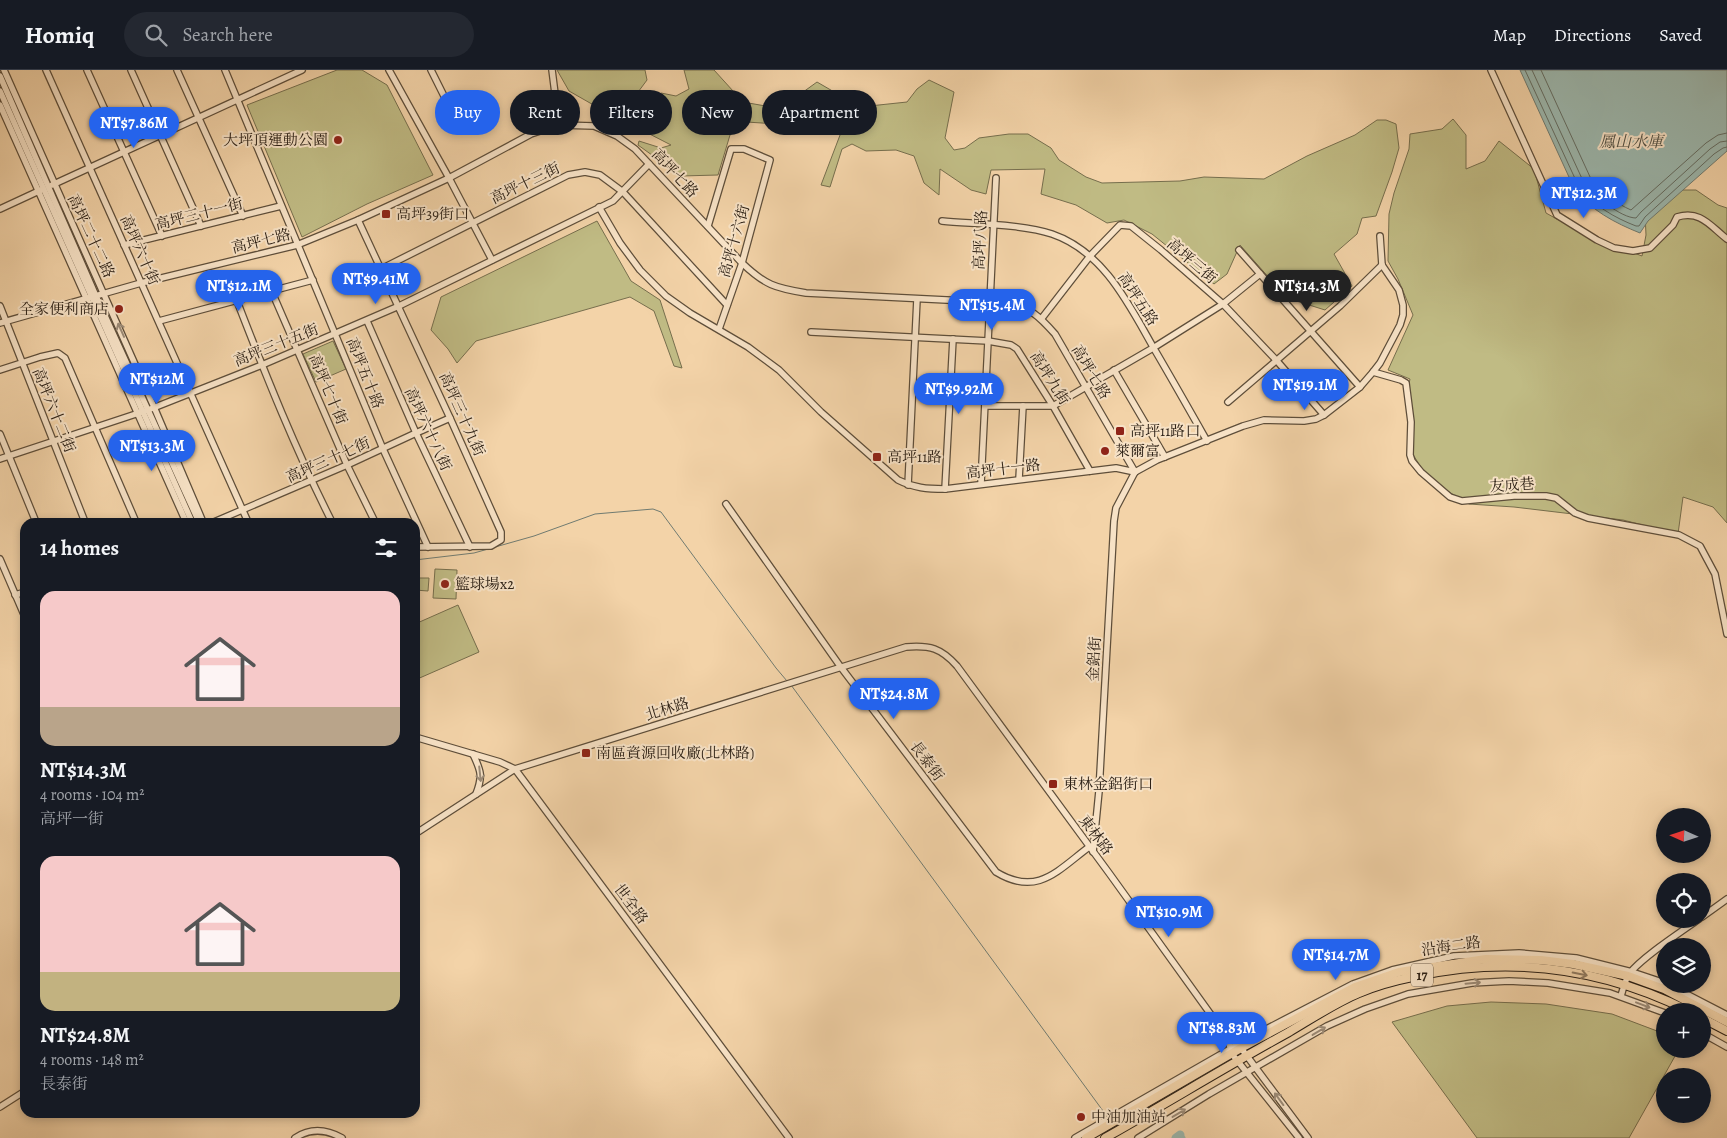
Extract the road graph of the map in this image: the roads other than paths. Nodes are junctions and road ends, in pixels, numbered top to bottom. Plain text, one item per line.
1 (4, 70) edge
2 (46, 70) edge
3 (87, 70) edge
4 (131, 70) edge
5 (177, 70) edge
6 (225, 70) edge
7 (302, 70) edge
8 (389, 70) edge
9 (430, 70) edge
10 (552, 70) edge
11 (1491, 70) edge
12 (0, 72) edge
13 (0, 76) edge
14 (0, 90) edge
15 (440, 90) edge
16 (555, 90) edge
17 (237, 100) junction
18 (0, 105) edge
19 (199, 118) junction
20 (580, 126) edge
21 (529, 135) edge
22 (162, 136) junction
23 (124, 152) junction
24 (649, 164) junction
25 (89, 167) junction
26 (450, 178) junction
27 (996, 178) dead end
28 (46, 187) junction
29 (623, 192) junction
30 (281, 206) junction
31 (599, 207) junction
32 (0, 209) edge
33 (243, 216) junction
34 (358, 220) junction
35 (942, 222) dead end
36 (473, 224) junction
37 (201, 226) junction
38 (708, 226) junction
39 (993, 226) junction
40 (162, 236) junction
41 (1380, 236) dead end
42 (1727, 239) edge
43 (124, 245) junction
44 (298, 245) junction
45 (1239, 250) dead end
46 (1090, 256) junction
47 (492, 260) junction
48 (742, 263) junction
49 (1382, 265) junction
50 (381, 269) junction
51 (1260, 274) junction
52 (313, 280) junction
53 (141, 284) junction
54 (272, 292) junction
55 (104, 294) junction
56 (91, 297) junction
57 (917, 299) junction
58 (237, 301) junction
59 (990, 302) junction
60 (1223, 304) junction
61 (727, 305) junction
62 (0, 306) edge
63 (399, 306) junction
64 (1042, 318) junction
65 (159, 321) junction
66 (367, 321) junction
67 (3, 322) edge
68 (718, 329) junction
69 (1310, 330) junction
70 (811, 332) dead end
71 (336, 334) junction
72 (915, 338) junction
73 (953, 339) junction
74 (988, 341) junction
75 (1153, 348) junction
76 (298, 350) junction
77 (1277, 362) junction
78 (22, 363) junction
79 (262, 365) junction
80 (0, 370) edge
81 (1114, 370) junction
82 (1373, 372) junction
83 (1087, 387) junction
84 (1360, 387) junction
85 (190, 393) junction
86 (1228, 402) dead end
87 (985, 406) junction
88 (1023, 406) junction
89 (1053, 406) junction
90 (154, 407) junction
91 (142, 412) junction
92 (1324, 415) junction
93 (450, 418) junction
94 (95, 427) junction
95 (416, 433) junction
96 (0, 434) edge
97 (1207, 441) junction
98 (53, 442) junction
99 (383, 449) junction
100 (9, 455) junction
101 (1165, 457) junction
102 (0, 458) edge
103 (347, 466) junction
104 (1090, 471) junction
105 (1135, 472) junction
106 (1019, 479) junction
107 (311, 481) junction
108 (981, 484) junction
109 (908, 485) junction
110 (945, 489) junction
111 (726, 504) dead end
112 (243, 511) junction
113 (34, 518) edge
114 (84, 518) edge
115 (134, 518) edge
116 (184, 518) edge
117 (190, 518) edge
118 (197, 518) edge
119 (201, 518) edge
120 (225, 518) edge
121 (246, 518) edge
122 (330, 518) edge
123 (372, 518) edge
124 (415, 518) edge
125 (420, 530) edge
126 (420, 547) edge
127 (428, 547) junction
128 (470, 547) junction
129 (0, 559) edge
130 (20, 594) edge
131 (15, 595) junction
132 (20, 606) edge
133 (1727, 634) edge
134 (942, 651) joint
135 (840, 666) junction
136 (420, 738) edge
137 (473, 754) junction
138 (516, 769) junction
139 (476, 794) junction
140 (420, 831) edge
141 (1089, 846) junction
142 (1093, 852) junction
143 (1727, 899) edge
144 (1711, 911) edge
145 (1687, 928) edge
146 (1630, 974) junction
147 (1656, 980) edge
148 (1624, 985) junction
149 (1679, 993) edge
150 (1621, 996) junction
151 (1674, 1003) edge
152 (1688, 1003) edge
153 (1692, 1003) edge
154 (1656, 1010) edge
155 (1711, 1014) edge
156 (1727, 1015) edge
157 (1711, 1016) edge
158 (1711, 1017) edge
159 (1727, 1022) edge
160 (1727, 1031) edge
161 (1227, 1037) junction
162 (1711, 1038) edge
163 (1239, 1047) junction
164 (1727, 1047) edge
165 (1234, 1054) junction
166 (1246, 1055) junction
167 (1256, 1068) junction
168 (1248, 1072) junction
169 (20, 1094) edge
170 (0, 1107) edge
171 (1090, 1137) edge
172 (295, 1138) edge
173 (342, 1138) edge
174 (789, 1138) edge
175 (1075, 1138) edge
176 (1105, 1138) edge
177 (1138, 1138) edge
178 (1298, 1138) edge
179 (1308, 1138) edge

1 - 12 street
1 - 28 street, 高坪二十二路
2 - 25 street, 高坪六十街
3 - 23 street
4 - 22 street
5 - 19 street
6 - 17 street, 高坪五十路
7 - 17 street
8 - 26 street
9 - 15 street
10 - 16 street
11 - 42 street
13 - 28 street, 高坪二十二路
14 - 28 street, 高坪二十二路
17 - 19 street
17 - 30 street, 高坪五十路
18 - 28 street, 高坪二十二路
19 - 22 street
19 - 33 street
20 - 24 street, 高坪七路
21 - 26 street, 高坪七路
22 - 23 street
22 - 37 street
23 - 25 street
23 - 40 street
24 - 29 street, 高坪三十五街
24 - 38 street, 高坪七路
25 - 28 street
25 - 43 street, 高坪六十街
26 - 34 street, 高坪七路
26 - 36 street
27 - 39 street, 高坪八路
28 - 32 street
28 - 55 street, 高坪二十二路
28 - 56 street, 高坪二十二路
28 - 56 street, 高坪二十二路
29 - 31 street, 高坪三十五街
29 - 36 street, 高坪十三街
29 - 61 street, 高坪十三街
30 - 33 street, 高坪三十一街
30 - 44 street, 高坪五十路
31 - 47 street, 高坪三十五街
31 - 68 street, 高坪十一路
33 - 37 street, 高坪三十一街
34 - 44 street, 高坪七路
34 - 50 street, 高坪三十九街
35 - 39 street, 高坪五路
36 - 47 street
36 - 50 street, 高坪十三街
37 - 40 street, 高坪三十一街
38 - 48 street, 高坪七路
38 - 48 street, 高坪十六街
39 - 46 street, 高坪五路
39 - 59 street, 高坪八路
40 - 43 street, 高坪三十一街
41 - 49 street
43 - 53 street, 高坪六十街
44 - 52 street, 高坪五十路
44 - 53 street, 高坪七路
45 - 51 street
46 - 60 street, 高坪三街
46 - 64 street, 高坪三街
46 - 75 street, 高坪五路
47 - 63 street, 高坪三十五街
48 - 57 street, 高坪七路
48 - 61 street, 高坪十六街
49 - 69 street
49 - 82 street
50 - 63 street, 高坪三十九街
51 - 60 street
51 - 69 street
52 - 54 street
52 - 71 street, 高坪五十路
53 - 55 street, 高坪七路
53 - 65 street, 高坪六十街
54 - 58 street
54 - 76 street, 高坪七十街
55 - 56 street, 高坪七路
90 -> 55 street, 高坪二十二路
56 - 67 street, 高坪七路
56 - 91 street, 高坪二十二路
56 - 91 street, 高坪二十二路
57 - 59 street, 高坪七路
57 - 72 street
58 - 65 street
58 - 79 street
59 - 64 street, 高坪七路
59 - 74 street, 高坪八路
60 - 75 street
60 - 77 street, 高坪三街
61 - 68 street, 高坪十六街
62 - 67 street, 高坪六十二街
63 - 66 street, 高坪三十五街
63 - 93 street, 高坪三十九街
64 - 83 street, 高坪七路
65 - 85 street, 高坪六十街
66 - 71 street, 高坪三十五街
66 - 95 street, 高坪六十八街
67 - 78 street, 高坪六十二街
68 - 109 street, 高坪十一路
69 - 77 street
69 - 84 street
70 - 72 street, 高坪九街
71 - 76 street, 高坪三十五街
71 - 99 street, 高坪五十路
72 - 73 street, 高坪九街
72 - 109 street
73 - 74 street, 高坪九街
73 - 110 street
74 - 87 street, 高坪八路
74 - 89 street, 高坪九街
75 - 81 street
75 - 97 street, 高坪五路
76 - 79 street, 高坪三十五街
76 - 103 street, 高坪七十街
77 - 86 street
77 - 92 street, 高坪三街
78 - 80 street
78 - 94 street
78 - 98 street, 高坪六十二街
79 - 85 street, 高坪三十五街
79 - 107 street
81 - 83 street
81 - 101 street
82 - 84 street
82 - 133 street, 友成巷
83 - 89 street
83 - 105 street, 高坪七路
84 - 92 street
85 - 90 street, 高坪三十五街
85 - 112 street, 高坪六十街
87 - 88 street
87 - 108 street, 高坪八路
88 - 89 street
88 - 106 street
89 - 104 street, 高坪九街
90 - 91 street, 高坪三十五街
90 - 119 street, 高坪二十二路
91 - 94 street, 高坪三十五街
91 - 116 street, 高坪二十二路
91 - 117 street, 高坪二十二路
91 - 118 street, 高坪二十二路
92 - 97 street
93 - 95 street, 高坪三十七街
93 - 128 street, 高坪三十九街
94 - 98 street, 高坪三十五街
94 - 115 street
95 - 99 street, 高坪三十七街
95 - 128 street, 高坪六十八街
96 - 100 street
97 - 101 street
98 - 100 street, 高坪三十五街
98 - 114 street, 高坪六十二街
99 - 103 street, 高坪三十七街
99 - 124 street, 高坪五十路
100 - 102 street, 高坪三十五街
100 - 113 street
101 - 105 street
103 - 107 street, 高坪三十七街
103 - 123 street, 高坪七十街
104 - 105 street, 高坪十一路
104 - 106 street, 高坪十一路
105 - 142 street, 金鋁街
106 - 108 street, 高坪十一路
107 - 112 street, 高坪三十七街
107 - 122 street
108 - 110 street, 高坪十一路
109 - 110 street, 高坪十一路
111 - 135 street, 長泰街
112 - 120 street, 高坪三十七街
112 - 121 street, 高坪六十街
125 - 127 street, 高坪五十路
126 - 127 street, 高坪三十九街
127 - 128 street, 高坪三十九街
129 - 131 street
130 - 131 street
131 - 132 street
134 - 135 street, 北林路
134 - 141 street, 東林路
135 - 138 street, 北林路
135 - 141 street, 長泰街
136 - 137 street
137 - 138 street
137 -> 139 street
138 - 139 street, 北林路
138 - 174 street, 世全路
139 - 140 street, 北林路
141 - 142 street, 東林路
142 - 161 street, 東林路
143 - 144 street
145 - 146 street
146 - 147 street
146 - 148 street
146 - 152 main road, 17
146 - 163 main road, 沿海二路 / 17
148 - 150 street
148 - 151 main road, 17
166 -> 148 main road, 沿海二路 / 17
149 - 153 street
150 -> 154 street
167 -> 150 street
155 - 156 street
157 - 159 main road, 17
158 - 160 main road, 17
161 - 163 street
161 - 165 street
162 - 164 street
163 - 165 main road, 沿海二路 / 17
163 - 166 street
165 - 166 main road, 沿海二路 / 17
165 - 168 street
165 - 171 main road, 沿海二路 / 17
165 - 175 street, 沿海二路
165 - 176 main road, 沿海二路 / 17
166 - 167 street
167 - 168 street
179 -> 167 street
177 -> 168 street
168 - 178 street
169 - 170 street
172 - 173 street

